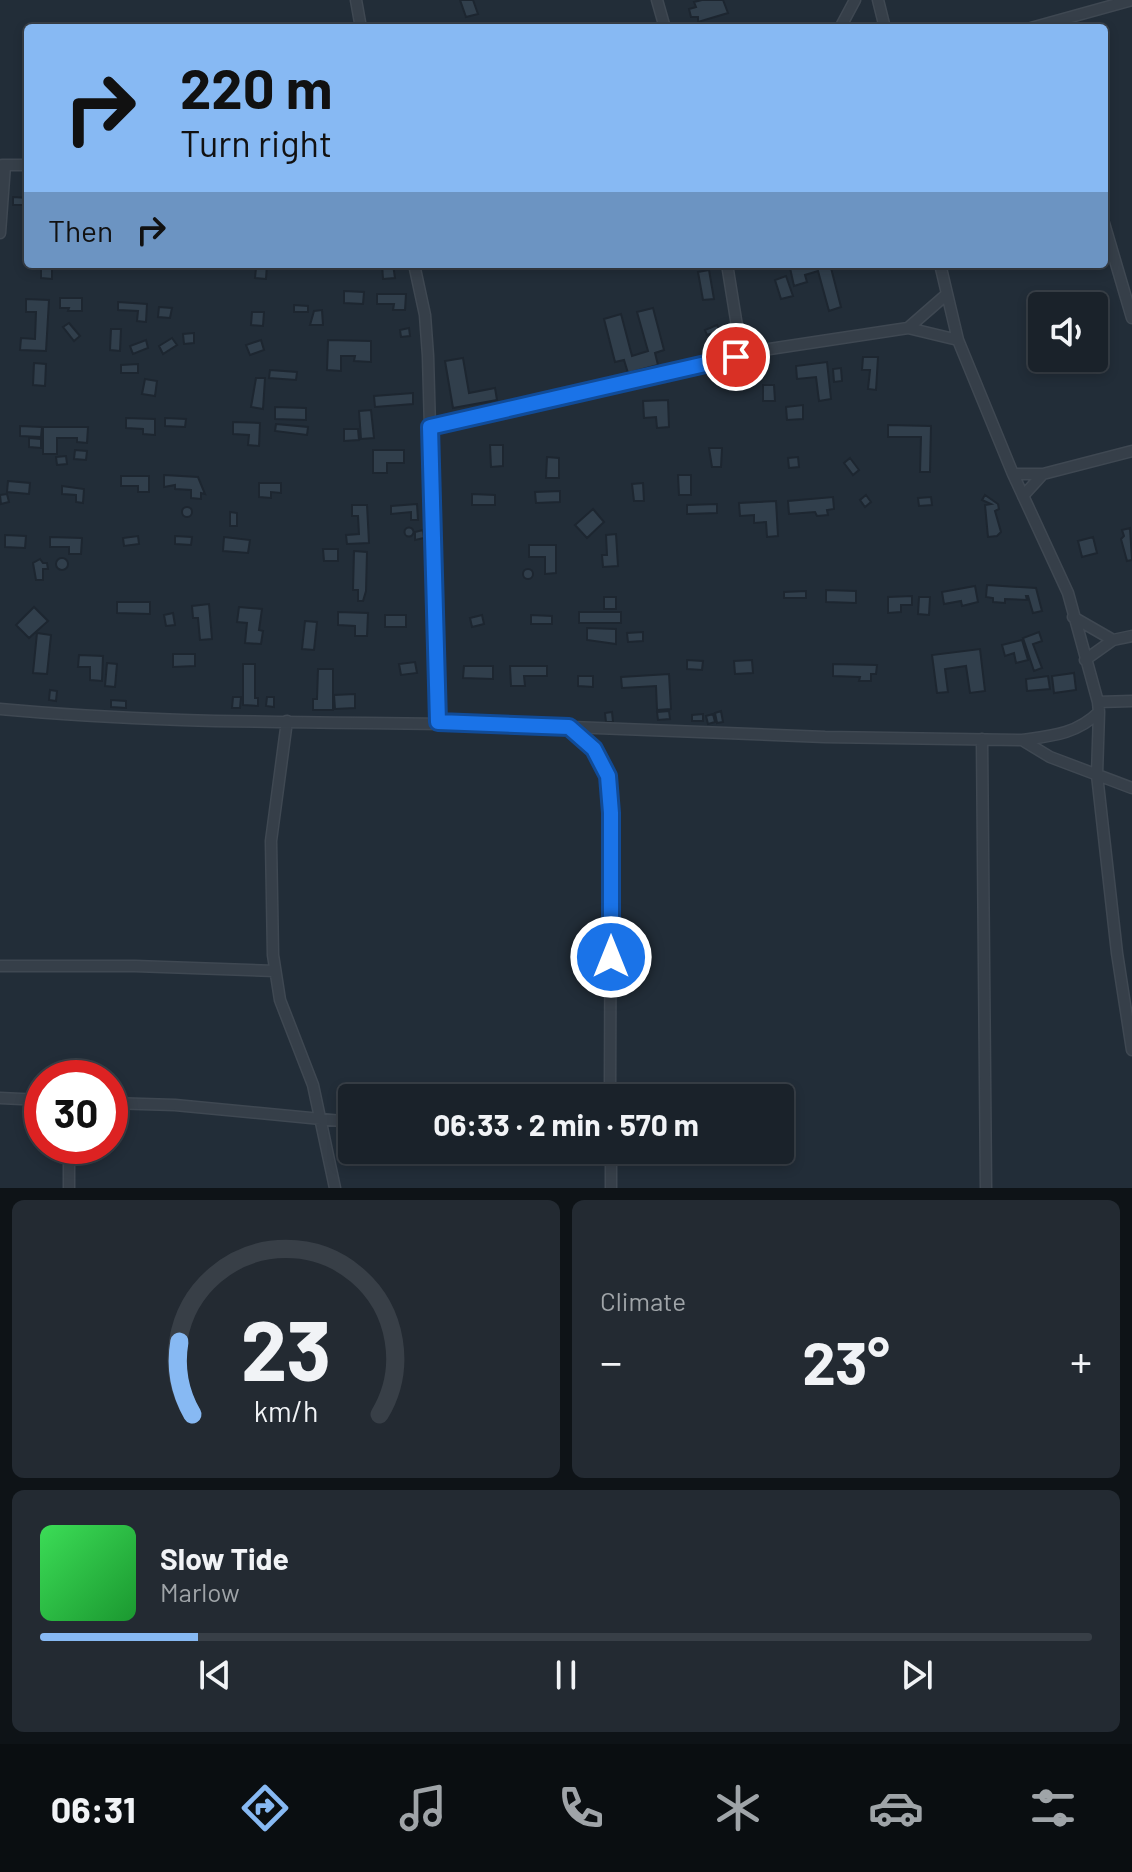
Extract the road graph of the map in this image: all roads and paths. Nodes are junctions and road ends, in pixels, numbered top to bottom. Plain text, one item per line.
1 (356, 0) edge
2 (657, 0) edge
3 (855, 0) edge
4 (878, 0) edge
5 (1132, 0) edge
6 (360, 24) edge
7 (664, 24) edge
8 (842, 24) edge
9 (884, 24) edge
10 (1045, 24) edge
11 (3, 165) edge
12 (24, 165) edge
13 (0, 233) edge
14 (1108, 237) edge
15 (415, 268) edge
16 (728, 268) edge
17 (941, 268) edge
18 (947, 294) junction
19 (1132, 318) edge
20 (737, 326) junction
21 (908, 328) junction
22 (958, 340) junction
23 (763, 350) junction
24 (736, 357) junction
25 (430, 427) junction
26 (1132, 451) edge
27 (1013, 474) junction
28 (1043, 474) junction
29 (1023, 496) junction
30 (1073, 617) junction
31 (1132, 636) edge
32 (1113, 640) junction
33 (1085, 660) junction
34 (1132, 701) edge
35 (1098, 707) junction
36 (0, 709) edge
37 (287, 721) junction
38 (438, 722) junction
39 (569, 727) junction
40 (982, 739) junction
41 (1022, 740) junction
42 (1097, 775) junction
43 (1132, 788) edge
44 (1117, 953) junction
45 (1132, 955) edge
46 (0, 966) edge
47 (275, 971) junction
48 (1132, 1050) edge
49 (610, 1084) edge
50 (0, 1098) edge
51 (24, 1099) edge
52 (128, 1104) edge
53 (320, 1121) junction
54 (338, 1122) edge
55 (69, 1164) edge
56 (611, 1164) edge
57 (69, 1188) edge
58 (335, 1188) edge
59 (611, 1188) edge
60 (986, 1188) edge

1 - 6 street
2 - 7 street
3 - 8 street
4 - 9 street
5 - 10 street
11 - 12 street
11 - 13 street
14 - 19 street
15 - 25 street
16 - 20 street
17 - 18 street
18 - 21 street
18 - 22 street
20 - 23 street
20 - 24 street
21 - 22 street
21 - 23 street
22 - 27 street
23 - 24 street
24 - 25 street
25 - 38 street
26 - 28 street
27 - 28 street
27 - 29 street
28 - 29 street
29 - 30 street
30 - 32 street
30 - 33 street
31 - 32 street
32 - 33 street
33 - 35 street
34 - 35 street
35 - 41 street
35 - 42 street
36 - 37 street
37 - 38 street
37 - 47 street
38 - 39 street
39 - 40 street
39 - 49 street
40 - 41 street
40 - 60 street
41 - 42 street
42 - 43 street
42 - 44 street
44 - 45 street
44 - 48 street
46 - 47 street
47 - 53 street
50 - 51 street
52 - 53 street
53 - 54 street
53 - 58 street
55 - 57 street
56 - 59 street

